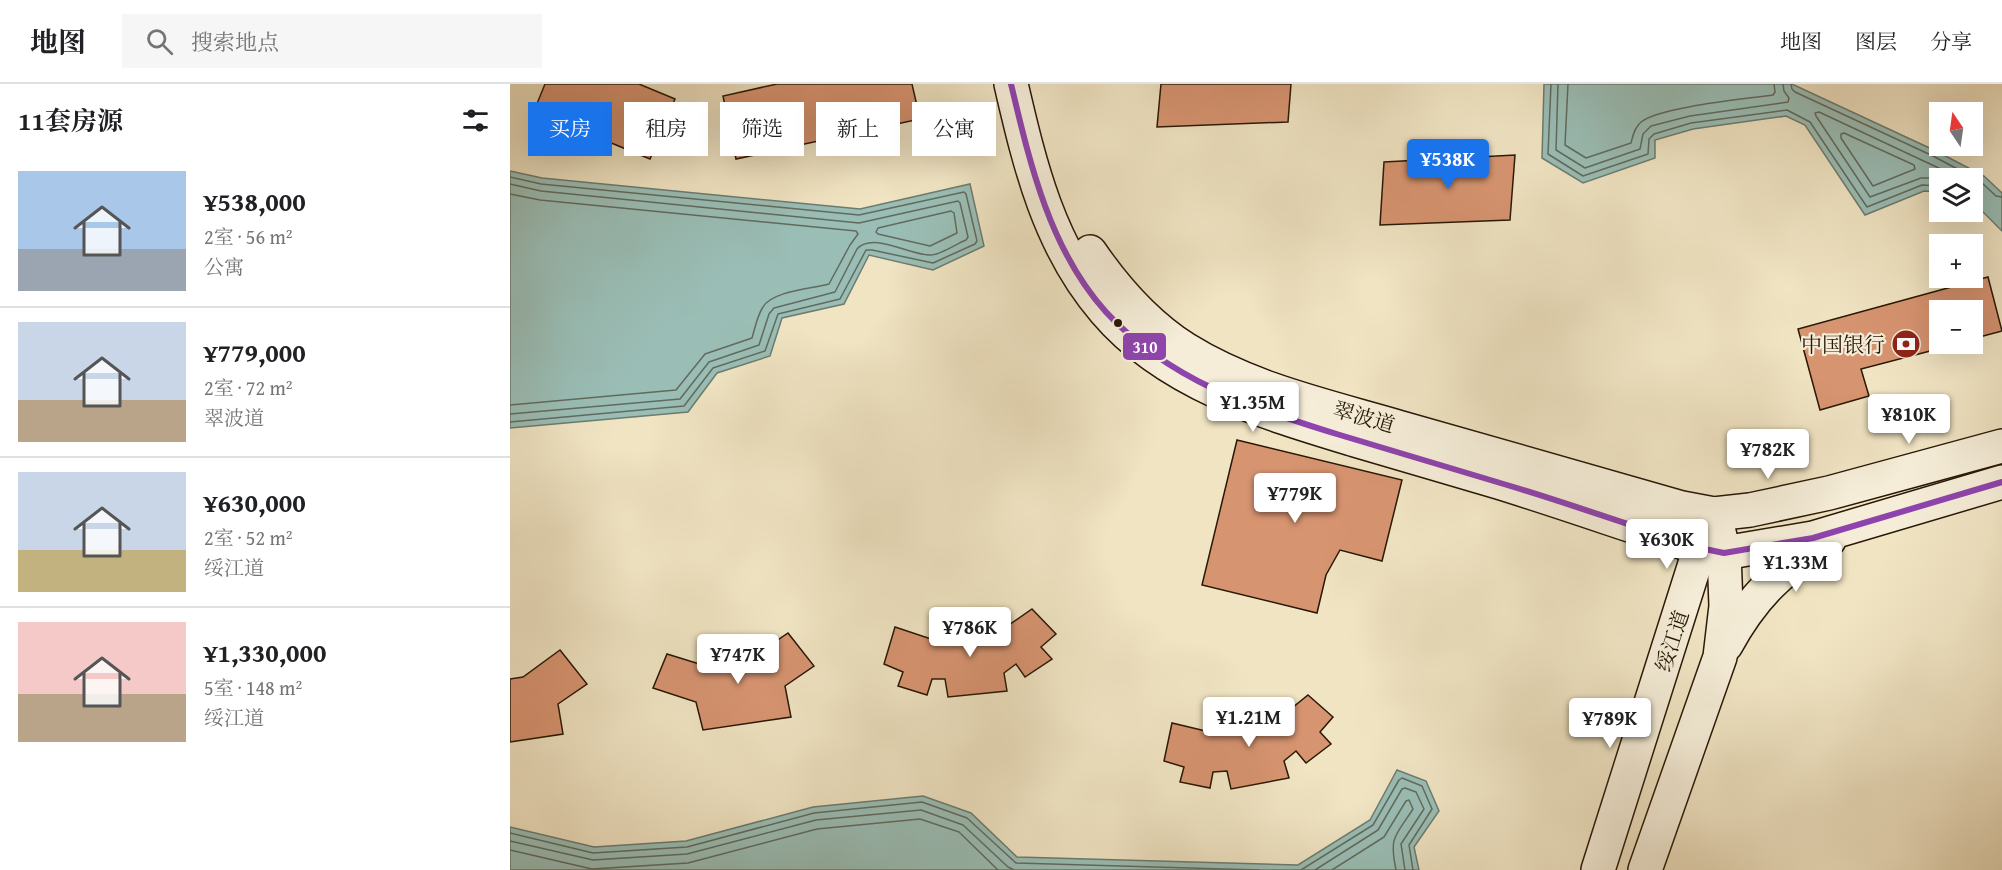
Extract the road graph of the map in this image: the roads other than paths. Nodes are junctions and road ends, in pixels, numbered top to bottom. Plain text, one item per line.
1 (1011, 84) edge
2 (1032, 84) edge
3 (2002, 446) edge
4 (2002, 482) edge
5 (1829, 493) junction
6 (1714, 514) junction
7 (1863, 522) junction
8 (1712, 550) junction
9 (1720, 657) junction
10 (1598, 870) edge
11 (1645, 870) edge

1 - 8 street, 翠波道
2 - 6 street, 翠波道
3 - 5 street
4 - 7 street
5 - 6 street
5 - 8 street
6 - 8 street, 绥江道
7 - 8 street
7 - 9 street
8 - 9 street, 绥江道
8 - 10 street, 绥江道
9 - 11 street, 绥江道

